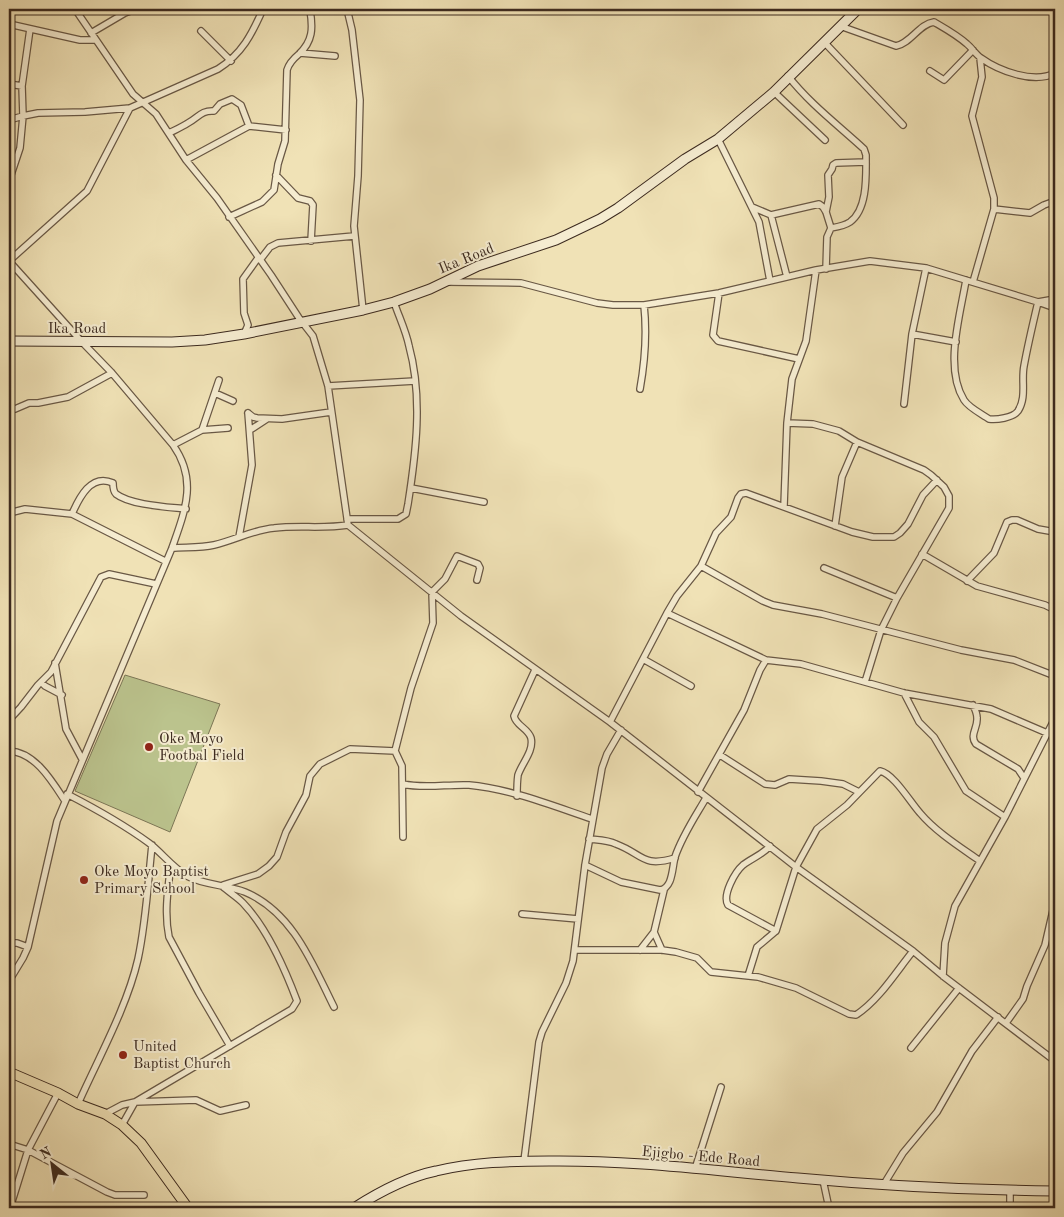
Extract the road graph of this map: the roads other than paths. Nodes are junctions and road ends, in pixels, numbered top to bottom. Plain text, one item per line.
1 (75, 9) edge
2 (136, 9) edge
3 (254, 9) edge
4 (312, 9) edge
5 (347, 9) edge
6 (858, 9) edge
7 (262, 10) edge
8 (9, 24) edge
9 (840, 26) junction
10 (87, 27) junction
11 (30, 29) junction
12 (201, 31) dead end
13 (92, 33) junction
14 (80, 40) junction
15 (96, 40) junction
16 (824, 42) junction
17 (973, 50) junction
18 (300, 53) junction
19 (335, 56) dead end
20 (980, 58) junction
21 (231, 61) junction
22 (930, 71) dead end
23 (1055, 74) edge
24 (788, 76) junction
25 (9, 84) edge
26 (22, 86) junction
27 (774, 92) junction
28 (1055, 101) edge
29 (142, 102) junction
30 (130, 108) junction
31 (1055, 111) edge
32 (23, 116) junction
33 (9, 120) edge
34 (903, 124) dead end
35 (249, 126) junction
36 (286, 130) junction
37 (169, 133) junction
38 (718, 139) junction
39 (825, 140) dead end
40 (186, 160) junction
41 (866, 162) junction
42 (276, 175) junction
43 (9, 182) edge
44 (1055, 201) edge
45 (752, 207) junction
46 (994, 209) junction
47 (826, 212) junction
48 (771, 215) junction
49 (229, 217) junction
50 (831, 228) junction
51 (354, 236) junction
52 (311, 241) junction
53 (259, 259) junction
54 (9, 261) edge
55 (826, 268) junction
56 (926, 268) junction
57 (816, 270) junction
58 (788, 277) junction
59 (770, 280) junction
60 (966, 280) junction
61 (442, 282) junction
62 (974, 282) junction
63 (719, 293) junction
64 (1055, 299) edge
65 (394, 302) junction
66 (1038, 302) junction
67 (644, 305) junction
68 (1055, 308) edge
69 (363, 310) junction
70 (303, 322) junction
71 (244, 334) junction
72 (912, 334) junction
73 (9, 341) edge
74 (82, 342) junction
75 (956, 342) junction
76 (799, 359) junction
77 (112, 373) junction
78 (219, 380) dead end
79 (415, 381) junction
80 (328, 386) junction
81 (640, 389) dead end
82 (215, 393) junction
83 (234, 401) dead end
84 (904, 404) dead end
85 (9, 410) edge
86 (331, 412) junction
87 (267, 419) junction
88 (787, 423) junction
89 (228, 428) dead end
90 (202, 430) junction
91 (250, 430) junction
92 (857, 442) junction
93 (173, 445) junction
94 (937, 480) junction
95 (411, 488) junction
96 (484, 502) dead end
97 (784, 506) junction
98 (186, 509) junction
99 (9, 513) edge
100 (72, 514) junction
101 (347, 522) junction
102 (835, 526) junction
103 (1055, 532) edge
104 (239, 537) junction
105 (172, 548) junction
106 (922, 554) junction
107 (165, 561) junction
108 (701, 566) junction
109 (824, 568) dead end
110 (476, 580) dead end
111 (967, 580) junction
112 (156, 584) junction
113 (432, 592) junction
114 (897, 598) junction
115 (1055, 610) edge
116 (667, 613) junction
117 (881, 630) junction
118 (756, 656) junction
119 (643, 659) junction
120 (766, 660) junction
121 (55, 663) junction
122 (535, 670) junction
123 (760, 670) junction
124 (1055, 676) edge
125 (42, 682) junction
126 (865, 682) junction
127 (691, 686) dead end
128 (904, 693) junction
129 (62, 696) junction
130 (973, 706) junction
131 (1055, 718) edge
132 (9, 720) edge
133 (610, 722) junction
134 (621, 730) junction
135 (1047, 733) junction
136 (9, 751) edge
137 (395, 751) junction
138 (720, 755) junction
139 (82, 759) junction
140 (1024, 778) junction
141 (403, 784) junction
142 (698, 792) junction
143 (859, 792) junction
144 (68, 794) junction
145 (517, 796) junction
146 (706, 798) junction
147 (65, 801) junction
148 (1005, 817) junction
149 (592, 819) junction
150 (403, 837) dead end
151 (589, 840) junction
152 (152, 845) junction
153 (770, 846) junction
154 (675, 858) junction
155 (980, 861) junction
156 (171, 864) junction
157 (585, 865) junction
158 (796, 867) junction
159 (222, 886) junction
160 (664, 890) junction
161 (1054, 906) dead end
162 (522, 914) dead end
163 (578, 919) junction
164 (776, 931) junction
165 (654, 932) junction
166 (9, 943) edge
167 (28, 947) junction
168 (575, 950) junction
169 (640, 950) junction
170 (662, 950) junction
171 (913, 951) junction
172 (748, 976) junction
173 (943, 976) junction
174 (9, 980) edge
175 (959, 988) junction
176 (334, 1007) dead end
177 (998, 1016) junction
178 (1006, 1023) junction
179 (230, 1046) junction
180 (911, 1048) dead end
181 (1055, 1061) edge
182 (9, 1072) edge
183 (721, 1087) dead end
184 (58, 1093) junction
185 (135, 1102) junction
186 (78, 1104) junction
187 (246, 1105) dead end
188 (105, 1114) junction
189 (122, 1125) junction
190 (9, 1144) edge
191 (28, 1150) junction
192 (524, 1161) junction
193 (695, 1169) junction
194 (823, 1180) junction
195 (884, 1184) junction
196 (1010, 1191) junction
197 (1055, 1191) edge
198 (144, 1195) dead end
199 (10, 1208) edge
200 (188, 1208) edge
201 (354, 1208) edge
202 (828, 1208) edge
203 (1010, 1208) edge

1 - 10 street
2 - 13 street
3 - 7 street
4 - 18 street
5 - 51 street
6 - 9 street, Ika Road
7 - 21 street
8 - 11 street
9 - 16 street, Ika Road
9 - 17 street
10 - 13 street
10 - 14 street
11 - 14 street
11 - 26 street
12 - 21 street
13 - 15 street
14 - 15 street
15 - 29 street
16 - 24 street, Ika Road
16 - 34 street
17 - 20 street
17 - 22 street
18 - 19 street
18 - 36 street
20 - 23 street
20 - 46 street
21 - 29 street
24 - 27 street, Ika Road
24 - 41 street
25 - 26 street
26 - 32 street
27 - 38 street, Ika Road
27 - 39 street
28 - 31 street
29 - 30 street
29 - 37 street
30 - 32 street
30 - 54 street
32 - 33 street
32 - 43 street
35 - 36 street
35 - 37 street
35 - 40 street
36 - 42 street
37 - 40 street
38 - 45 street
38 - 61 street, Ika Road
40 - 49 street
41 - 47 street
41 - 50 street
42 - 49 street
42 - 52 street
44 - 46 street
45 - 48 street
45 - 59 street
46 - 62 street
47 - 48 street
47 - 50 street
48 - 58 street
49 - 53 street
50 - 55 street
51 - 52 street
51 - 69 street
52 - 53 street
53 - 70 street
53 - 71 street
54 - 74 street
55 - 56 street
55 - 57 street
56 - 60 street
56 - 72 street
57 - 58 street
57 - 76 street
58 - 59 street
59 - 63 street
60 - 62 street
60 - 75 street
61 - 65 street, Ika Road
61 - 67 street
62 - 66 street
63 - 67 street
63 - 76 street
64 - 66 street
65 - 69 street, Ika Road
65 - 79 street
66 - 68 street
66 - 75 street
67 - 81 street
69 - 70 street, Ika Road
70 - 71 street, Ika Road
70 - 80 street
71 - 74 street, Ika Road
72 - 75 street
72 - 84 street
73 - 74 street, Ika Road
74 - 77 street
76 - 88 street
77 - 85 street
77 - 93 street
78 - 82 street
79 - 80 street
79 - 95 street
80 - 86 street
82 - 83 street
82 - 90 street
86 - 87 street
86 - 101 street
87 - 91 street
87 - 91 street
88 - 92 street
88 - 97 street
89 - 90 street
90 - 93 street
91 - 104 street
92 - 94 street
92 - 102 street
93 - 98 street
94 - 102 street
94 - 106 street
95 - 96 street
95 - 101 street
97 - 102 street
97 - 108 street
98 - 100 street
98 - 105 street
99 - 100 street
100 - 107 street
101 - 104 street
101 - 113 street
103 - 111 street
104 - 105 street
105 - 107 street
106 - 111 street
106 - 114 street
107 - 112 street
108 - 116 street
108 - 117 street
109 - 114 street
110 - 113 street
111 - 115 street
112 - 121 street
112 - 139 street
113 - 122 street
113 - 137 street
114 - 117 street
116 - 118 street
116 - 119 street
117 - 124 street
117 - 126 street
118 - 120 street
118 - 123 street
119 - 127 street
119 - 133 street
120 - 123 street
120 - 126 street
121 - 125 street
121 - 129 street
122 - 133 street
122 - 145 street
123 - 138 street
125 - 129 street
125 - 132 street
126 - 128 street
128 - 130 street
128 - 148 street
129 - 139 street
130 - 135 street
130 - 140 street
131 - 135 street
133 - 134 street
134 - 142 street
134 - 149 street
135 - 140 street
136 - 147 street
137 - 141 street
137 - 159 street
138 - 142 street
138 - 143 street
139 - 144 street
140 - 148 street
141 - 145 street
141 - 150 street
142 - 146 street
143 - 155 street
143 - 158 street
144 - 147 street
144 - 152 street
145 - 149 street
146 - 153 street
146 - 154 street
147 - 167 street
148 - 155 street
149 - 151 street
151 - 154 street
151 - 157 street
152 - 156 street
152 - 186 street
153 - 158 street
153 - 164 street
154 - 160 street
155 - 173 street
156 - 159 street
156 - 179 street
157 - 160 street
157 - 163 street
158 - 164 street
158 - 171 street
159 - 176 street
159 - 179 street
160 - 165 street
161 - 178 street
162 - 163 street
163 - 168 street
164 - 172 street
165 - 169 street
165 - 170 street
166 - 167 street
167 - 174 street
168 - 169 street
168 - 192 street
169 - 170 street
170 - 172 street
171 - 172 street
171 - 173 street
173 - 175 street
175 - 177 street
175 - 180 street
177 - 178 street
177 - 195 street
178 - 181 street
179 - 185 street
182 - 184 main road
183 - 193 street
184 - 186 main road
184 - 191 street
185 - 187 street
185 - 188 street
185 - 189 street
186 - 188 main road
188 - 189 main road
189 - 200 main road
190 - 191 street
191 - 198 street
191 - 199 street
192 - 193 street, Ejigbo - Ede Road
192 - 201 street, Ejigbo - Ede Road
193 - 194 street, Ejigbo - Ede Road
194 - 195 street, Ejigbo - Ede Road
194 - 202 street
195 - 196 street, Ejigbo - Ede Road
196 - 197 street, Ejigbo - Ede Road
196 - 203 street

